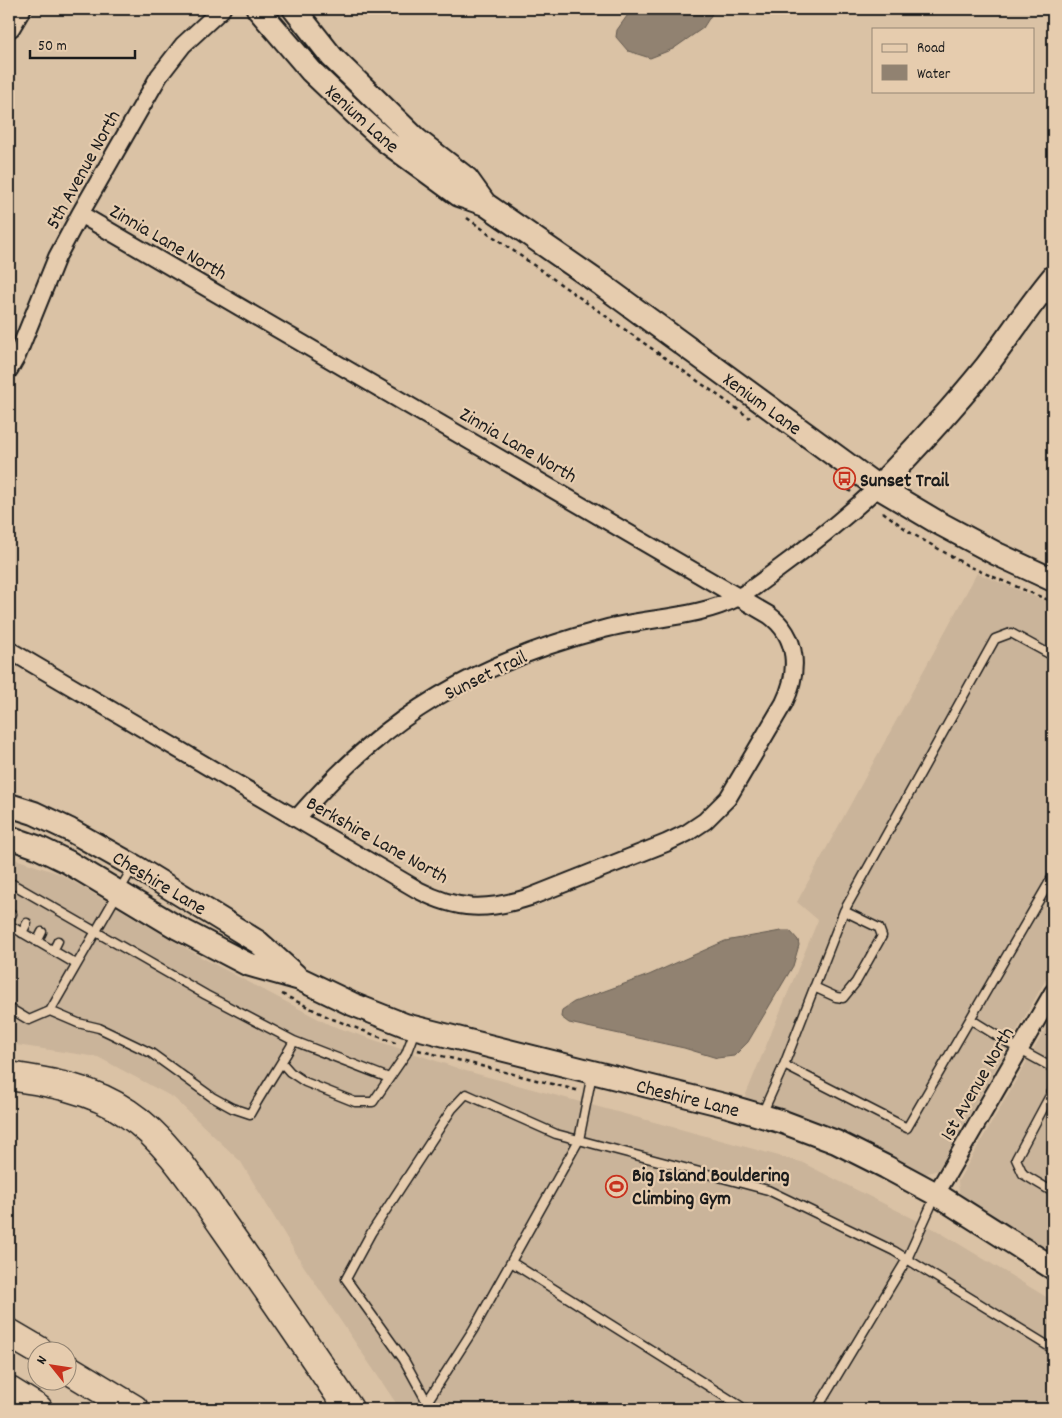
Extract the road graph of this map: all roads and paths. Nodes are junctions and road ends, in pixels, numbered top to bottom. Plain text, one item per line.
1 (19, 9) edge
2 (222, 9) edge
3 (258, 9) edge
4 (294, 9) edge
5 (9, 26) edge
6 (485, 204) junction
7 (80, 214) junction
8 (1053, 277) edge
9 (1046, 299) edge
10 (9, 370) edge
11 (878, 487) junction
12 (880, 511) dead end
13 (1053, 580) edge
14 (739, 597) junction
15 (1053, 602) edge
16 (9, 650) edge
17 (1053, 656) edge
18 (736, 786) joint
19 (9, 805) edge
20 (297, 818) junction
21 (9, 837) edge
22 (134, 866) junction
23 (1053, 876) edge
24 (9, 882) edge
25 (1045, 890) junction
26 (119, 892) junction
27 (1053, 894) edge
28 (844, 911) junction
29 (27, 923) dead end
30 (9, 925) edge
31 (42, 932) dead end
32 (95, 932) junction
33 (22, 933) junction
34 (58, 941) dead end
35 (37, 942) junction
36 (52, 951) junction
37 (76, 964) junction
38 (300, 979) junction
39 (814, 987) junction
40 (1053, 992) edge
41 (9, 1008) edge
42 (50, 1011) junction
43 (970, 1019) junction
44 (416, 1028) junction
45 (294, 1041) junction
46 (1020, 1050) junction
47 (282, 1063) junction
48 (784, 1065) junction
49 (1053, 1068) edge
50 (593, 1073) junction
51 (9, 1076) edge
52 (389, 1078) junction
53 (1053, 1090) edge
54 (761, 1116) junction
55 (579, 1140) junction
56 (1053, 1192) edge
57 (936, 1194) junction
58 (907, 1258) junction
59 (511, 1262) junction
60 (1053, 1268) edge
61 (9, 1333) edge
62 (28, 1344) edge
63 (1053, 1349) edge
64 (78, 1375) edge
65 (9, 1391) edge
66 (427, 1402) junction
67 (38, 1409) edge
68 (134, 1409) edge
69 (349, 1409) edge
70 (434, 1409) edge
71 (745, 1409) edge
72 (818, 1409) edge

1 - 5 street
2 - 7 street, 5th Avenue North
3 - 6 street, Xenium Lane
4 - 6 street, Xenium Lane
6 - 11 street, Xenium Lane
7 - 10 street, 5th Avenue North
7 - 14 street, Zinnia Lane North
8 - 9 street, Sunset Trail
9 - 11 street, Sunset Trail
11 - 13 street, Xenium Lane
11 - 14 street, Sunset Trail
12 - 15 path
14 - 18 street, Zinnia Lane North
14 - 20 street, Sunset Trail
16 - 20 street, Berkshire Lane North
17 - 28 lane
18 - 20 street, Berkshire Lane North
19 - 22 street, Cheshire Lane
21 - 26 street, Cheshire Lane
22 - 26 lane
22 - 38 street, Cheshire Lane
23 - 25 lane
24 - 32 lane
25 - 27 lane
25 - 43 lane
26 - 32 lane
26 - 38 street, Cheshire Lane
28 - 39 lane
28 - 39 lane
29 - 33 lane
30 - 33 lane
31 - 35 lane
32 - 37 lane
32 - 45 lane
33 - 35 lane
34 - 36 lane
35 - 36 lane
36 - 37 lane
37 - 42 lane
38 - 44 street, Cheshire Lane
39 - 48 lane
40 - 46 street, 1st Avenue North
41 - 42 lane
42 - 47 lane
43 - 46 lane
43 - 48 lane
44 - 50 street, Cheshire Lane
44 - 52 lane
45 - 47 lane
45 - 52 lane
46 - 49 lane
46 - 57 street, 1st Avenue North
47 - 52 lane
48 - 54 lane
50 - 54 street, Cheshire Lane
50 - 55 lane
51 - 69 highway
53 - 56 lane
54 - 57 street, Cheshire Lane
55 - 58 lane
55 - 59 lane
55 - 66 lane
57 - 58 lane
57 - 60 street, Cheshire Lane
58 - 63 lane
58 - 72 lane
59 - 66 lane
59 - 71 lane
61 - 62 highway
64 - 68 highway
65 - 67 highway
66 - 70 lane

